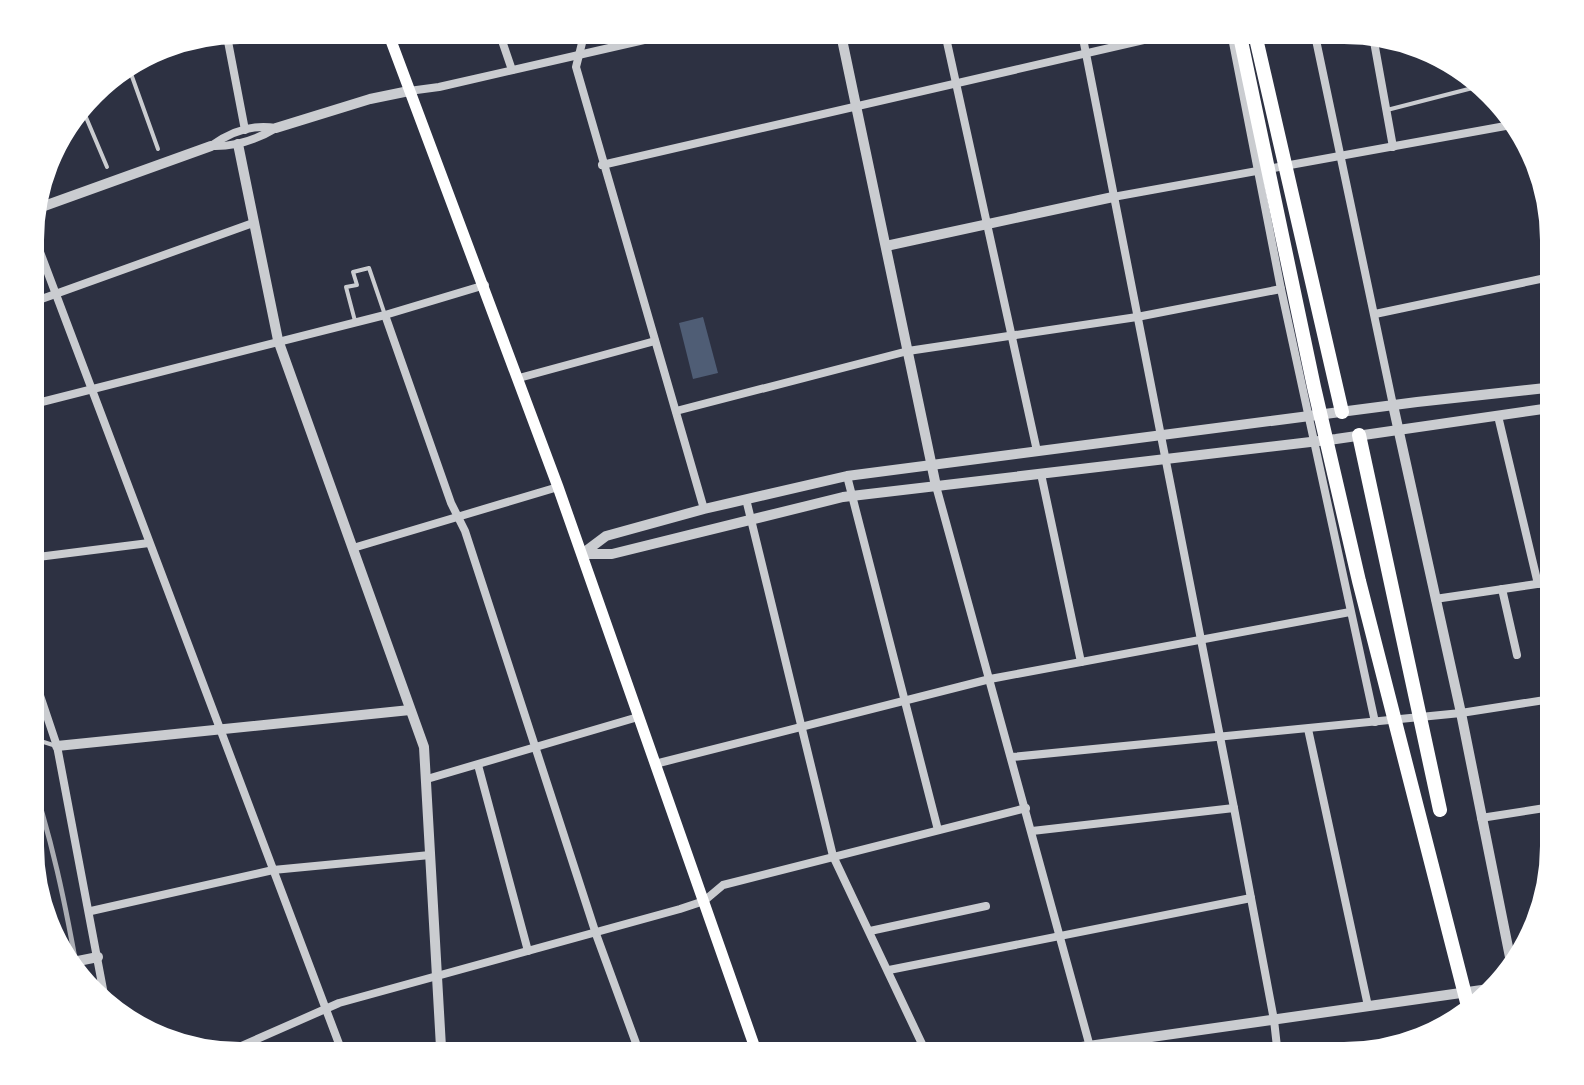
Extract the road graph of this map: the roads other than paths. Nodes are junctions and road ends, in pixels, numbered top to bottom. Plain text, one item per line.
1 (227, 38) edge
2 (390, 38) edge
3 (501, 38) edge
4 (581, 38) edge
5 (653, 38) edge
6 (842, 38) edge
7 (946, 38) edge
8 (1083, 38) edge
9 (1156, 38) edge
10 (1229, 38) edge
11 (1240, 38) edge
12 (1256, 38) edge
13 (1316, 38) edge
14 (1375, 40) edge
15 (1086, 54) junction
16 (579, 55) junction
17 (130, 70) edge
18 (512, 70) junction
19 (957, 83) junction
20 (1476, 87) edge
21 (410, 91) junction
22 (858, 106) junction
23 (1387, 110) junction
24 (83, 112) edge
25 (1509, 123) edge
26 (276, 128) junction
27 (245, 130) junction
28 (238, 144) junction
29 (211, 146) junction
30 (1394, 147) junction
31 (158, 149) dead end
32 (1341, 156) junction
33 (602, 165) junction
34 (106, 167) dead end
35 (1259, 170) junction
36 (1113, 197) junction
37 (41, 205) edge
38 (253, 223) junction
39 (986, 224) junction
40 (886, 246) junction
41 (38, 250) edge
42 (1546, 278) edge
43 (485, 285) junction
44 (1280, 289) junction
45 (55, 294) junction
46 (38, 300) edge
47 (1375, 314) junction
48 (385, 315) junction
49 (1137, 317) junction
50 (355, 322) junction
51 (1010, 334) junction
52 (278, 340) junction
53 (655, 340) junction
54 (908, 351) junction
55 (519, 378) junction
56 (1546, 388) edge
57 (90, 389) junction
58 (38, 403) edge
59 (1393, 406) junction
60 (1546, 409) edge
61 (676, 411) junction
62 (1342, 412) junction
63 (1498, 416) junction
64 (1308, 417) junction
65 (1398, 430) junction
66 (1358, 436) junction
67 (1160, 437) junction
68 (1313, 442) junction
69 (1037, 451) junction
70 (1164, 460) junction
71 (931, 463) junction
72 (1042, 474) junction
73 (847, 476) junction
74 (936, 486) junction
75 (558, 487) junction
76 (853, 496) junction
77 (746, 499) junction
78 (704, 509) junction
79 (458, 517) junction
80 (752, 519) junction
81 (149, 543) junction
82 (354, 548) junction
83 (582, 554) junction
84 (38, 557) edge
85 (1546, 583) edge
86 (1538, 584) junction
87 (1502, 589) junction
88 (1436, 599) junction
89 (1350, 612) junction
90 (1201, 640) junction
91 (1517, 655) dead end
92 (1081, 662) junction
93 (990, 679) junction
94 (38, 688) edge
95 (906, 699) junction
96 (1546, 700) edge
97 (410, 710) junction
98 (1461, 713) junction
99 (638, 717) junction
100 (1375, 722) junction
101 (803, 725) junction
102 (1308, 729) junction
103 (222, 730) junction
104 (1221, 738) junction
105 (38, 740) edge
106 (58, 746) junction
107 (536, 749) junction
108 (1012, 757) junction
109 (655, 764) junction
110 (478, 765) junction
111 (427, 779) junction
112 (1026, 808) junction
113 (1234, 808) junction
114 (1546, 808) edge
115 (1440, 810) dead end
116 (1482, 818) junction
117 (938, 830) junction
118 (1032, 831) junction
119 (430, 856) junction
120 (833, 856) junction
121 (273, 870) junction
122 (1252, 898) junction
123 (704, 901) junction
124 (986, 906) dead end
125 (91, 912) junction
126 (870, 931) junction
127 (596, 934) junction
128 (1061, 935) junction
129 (528, 951) junction
130 (98, 958) junction
131 (74, 962) edge
132 (1508, 963) edge
133 (889, 970) junction
134 (436, 977) junction
135 (1487, 988) edge
136 (104, 995) edge
137 (1468, 1005) edge
138 (1368, 1006) junction
139 (324, 1009) junction
140 (1274, 1020) junction
141 (1091, 1044) junction
142 (241, 1047) edge
143 (340, 1047) edge
144 (441, 1047) edge
145 (638, 1047) edge
146 (756, 1047) edge
147 (924, 1048) edge
148 (1067, 1048) edge
149 (1092, 1048) edge
150 (1276, 1048) edge

1 - 27 street
2 - 21 main road
3 - 18 street
4 - 16 street
5 - 16 street
6 - 22 street
7 - 19 street
8 - 15 street
9 - 15 street
10 - 35 street
11 - 137 highway
12 - 62 highway
13 - 32 street
14 - 23 street
15 - 19 street
15 - 36 street
16 - 18 street
16 - 33 street
17 - 31 lane
18 - 21 street
19 - 22 street
19 - 39 street
20 - 23 lane
21 - 26 street
21 - 43 main road
22 - 33 street
22 - 40 street
23 - 30 street
24 - 34 lane
25 - 30 street
26 - 27 street
26 - 28 street
27 - 29 street
28 - 29 street
28 - 38 street
29 - 37 street
30 - 32 street
32 - 35 street
32 - 47 street
33 - 53 street
35 - 36 street
35 - 44 street
36 - 39 street
36 - 49 street
38 - 45 street
38 - 52 street
39 - 40 street
39 - 51 street
40 - 54 street
41 - 45 street
42 - 47 street
43 - 48 street
43 - 55 main road
44 - 49 street
44 - 64 street
45 - 46 street
45 - 57 street
47 - 59 street
48 - 50 street
48 - 50 lane
48 - 79 street
49 - 51 street
49 - 67 street
50 - 52 street
51 - 54 street
51 - 69 street
52 - 57 street
52 - 82 street
53 - 55 street
53 - 61 street
54 - 61 street
54 - 71 street
55 - 75 main road
56 - 59 street
57 - 58 street
57 - 81 street
59 - 62 street
59 - 65 street
60 - 63 street
61 - 78 street
62 - 64 street
63 - 65 street
63 - 86 street
64 - 67 street
64 - 68 street
65 - 66 street
65 - 88 street
66 - 68 street
66 - 115 highway
67 - 69 street
67 - 70 street
68 - 70 street
68 - 89 street
69 - 71 street
70 - 72 street
70 - 90 street
71 - 73 street
71 - 74 street
72 - 74 street
72 - 92 street
73 - 76 street
73 - 77 street
74 - 76 street
74 - 93 street
75 - 79 street
75 - 83 main road
76 - 80 street
76 - 95 street
77 - 78 street
77 - 80 street
78 - 83 street
79 - 82 street
79 - 107 street
80 - 83 street
80 - 101 street
81 - 84 street
81 - 103 street
82 - 97 street
83 - 99 main road
85 - 86 street
86 - 87 street
87 - 88 street
87 - 91 street
88 - 98 street
89 - 90 street
89 - 100 street
90 - 92 street
90 - 104 street
92 - 93 street
93 - 95 street
93 - 108 street
94 - 106 street
95 - 101 street
95 - 117 street
96 - 98 street
97 - 103 street
97 - 111 street
98 - 100 street
98 - 116 street
99 - 107 street
99 - 109 main road
100 - 102 street
101 - 109 street
101 - 120 street
102 - 104 street
102 - 138 street
103 - 106 street
103 - 121 street
104 - 108 street
104 - 113 street
105 - 106 lane
106 - 125 street
107 - 110 street
107 - 127 street
108 - 112 street
109 - 123 main road
110 - 111 street
110 - 129 street
111 - 119 street
112 - 117 street
112 - 118 street
113 - 118 street
113 - 122 street
114 - 116 street
116 - 132 street
117 - 120 street
118 - 128 street
119 - 121 street
119 - 134 street
120 - 123 street
120 - 126 street
121 - 125 street
121 - 139 street
122 - 128 street
122 - 140 street
123 - 127 street
123 - 146 main road
124 - 126 street
125 - 130 street
126 - 133 street
127 - 129 street
127 - 145 street
128 - 133 street
128 - 141 street
129 - 134 street
130 - 131 street
130 - 136 street
133 - 147 street
134 - 139 street
134 - 144 street
135 - 138 street
138 - 140 street
139 - 142 street
139 - 143 street
140 - 141 street
140 - 150 street
141 - 148 street
141 - 149 street

